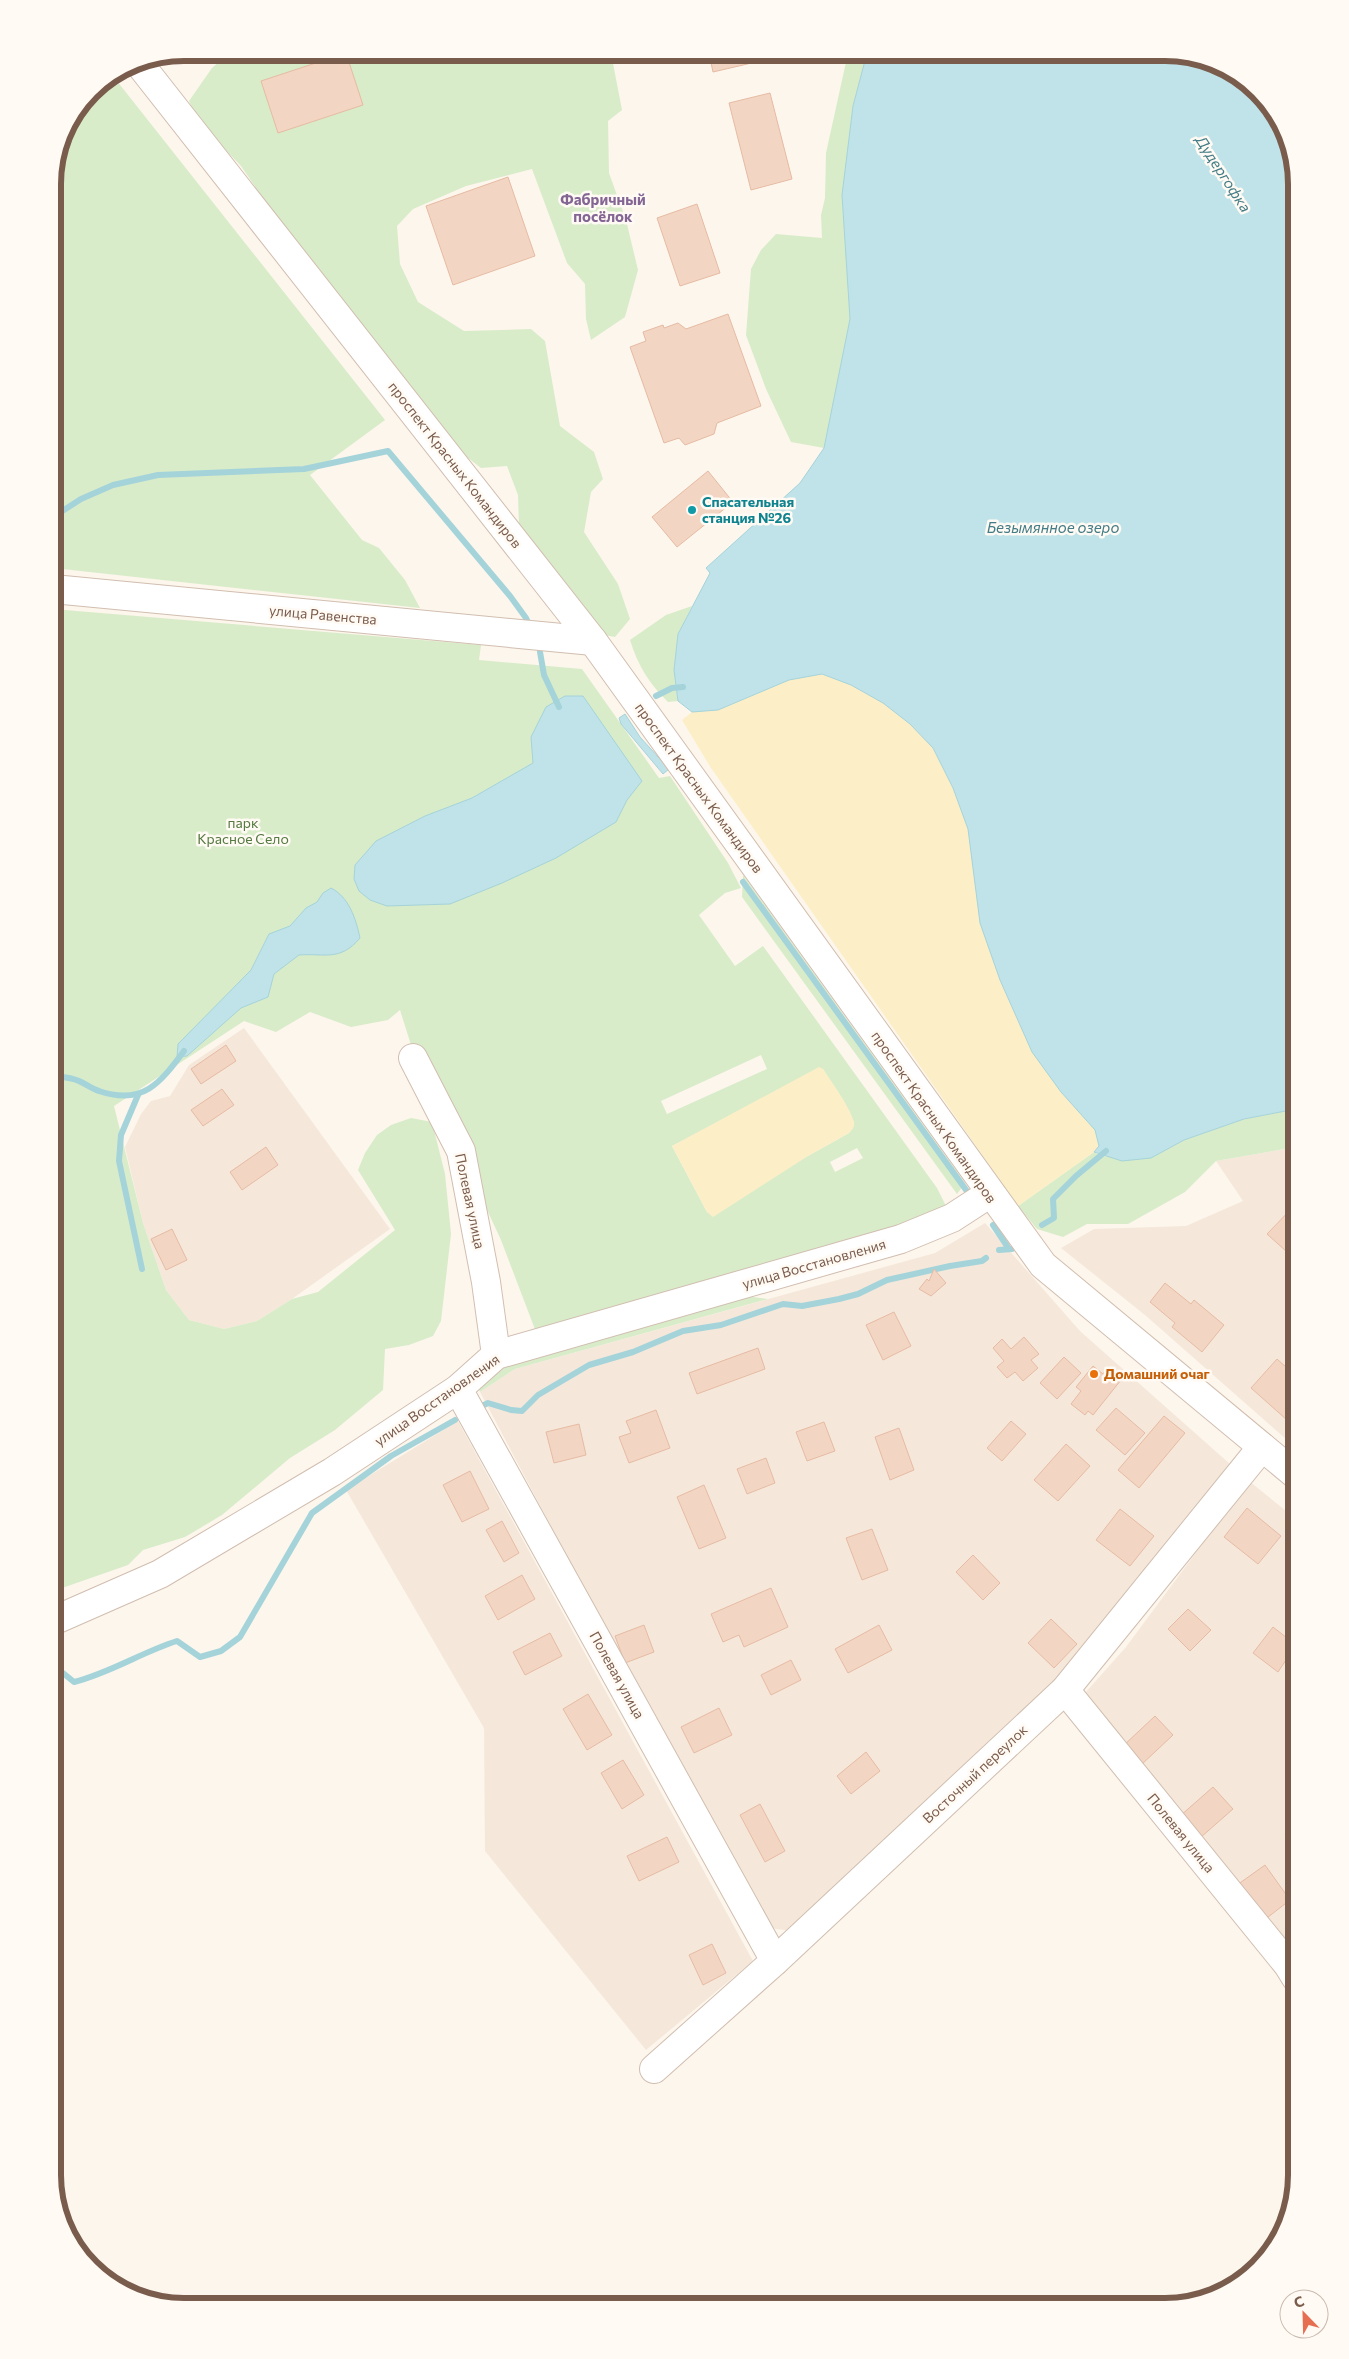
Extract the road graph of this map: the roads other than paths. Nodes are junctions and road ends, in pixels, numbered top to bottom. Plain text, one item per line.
1 (143, 68) edge
2 (62, 590) edge
3 (594, 641) junction
4 (413, 1058) dead end
5 (989, 1194) junction
6 (496, 1355) junction
7 (458, 1388) junction
8 (1262, 1447) junction
9 (1288, 1468) edge
10 (61, 1617) edge
11 (1065, 1690) junction
12 (775, 1960) junction
13 (1288, 1964) edge
14 (654, 2069) dead end

1 - 3 street, проспект Красных Командиров
2 - 3 street, улица Равенства
3 - 5 street, проспект Красных Командиров
4 - 6 street, Полевая улица
5 - 6 street, улица Восстановления
5 - 8 street, проспект Красных Командиров
6 - 7 street, улица Восстановления
7 - 10 street, улица Восстановления
7 - 12 street, Полевая улица
8 - 9 street, проспект Красных Командиров
8 - 11 street, Восточный переулок
11 - 12 street, Восточный переулок
11 - 13 street, Полевая улица
12 - 14 street, Восточный переулок

